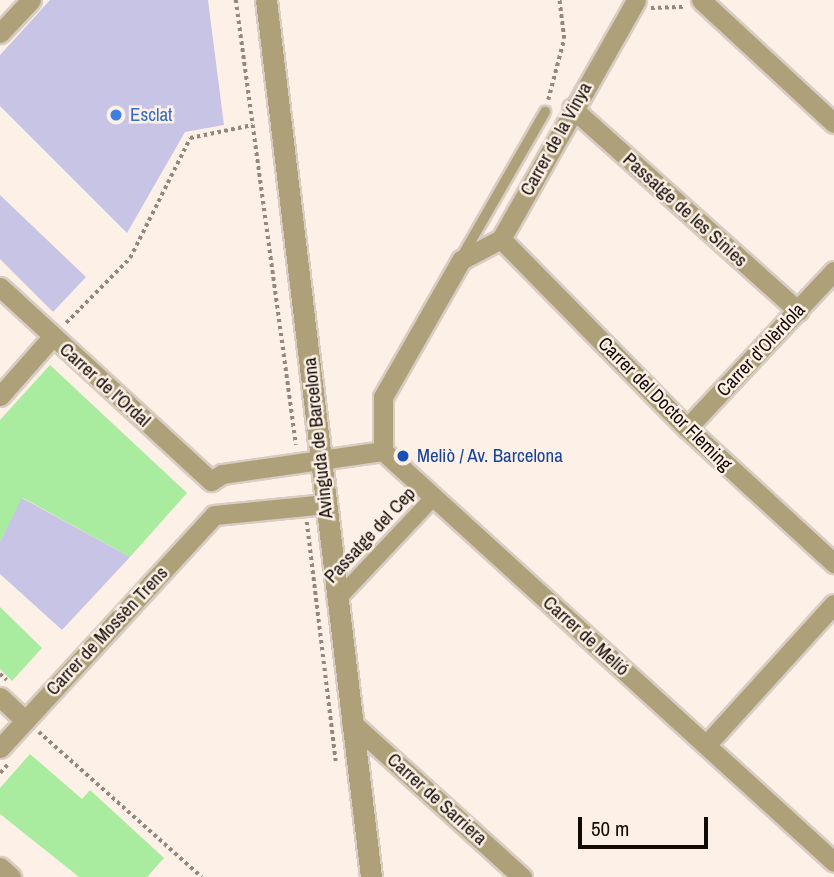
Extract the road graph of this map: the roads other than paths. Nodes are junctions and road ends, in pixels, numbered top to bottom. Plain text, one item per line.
1 (31, 0) edge
2 (266, 0) edge
3 (636, 0) edge
4 (701, 0) edge
5 (0, 33) edge
6 (572, 108) junction
7 (545, 112) road end
8 (834, 123) edge
9 (501, 239) junction
10 (461, 260) junction
11 (834, 271) edge
12 (0, 287) edge
13 (798, 311) junction
14 (52, 337) junction
15 (0, 396) edge
16 (687, 428) junction
17 (383, 451) junction
18 (322, 460) junction
19 (211, 481) junction
20 (434, 497) junction
21 (315, 505) junction
22 (214, 515) junction
23 (834, 563) edge
24 (336, 601) junction
25 (834, 604) edge
26 (0, 697) edge
27 (25, 720) junction
28 (351, 722) junction
29 (706, 745) junction
30 (0, 748) edge
31 (834, 862) edge
32 (0, 867) edge
33 (11, 877) edge
34 (371, 877) edge
35 (522, 877) edge

1 - 5 street
2 - 18 street, Avinguda de Barcelona
3 - 6 street, Carrer de la Vinya
4 - 8 street
6 - 9 street, Carrer de la Vinya
6 - 13 street, Passatge de les Sínies
7 - 10 lane, Carrer de la Vinya
9 - 10 street
9 - 16 street, Carrer del Doctor Fleming
10 - 17 street, Carrer de la Vinya
11 - 13 street, Carrer d'Olèrdola
12 - 14 street, Carrer de l'Ordal
13 - 16 street, Carrer d'Olèrdola
14 - 15 street
14 - 19 street, Carrer de l'Ordal
16 - 23 street, Carrer del Doctor Fleming
17 - 18 street
17 - 20 street, Carrer de Melió
18 - 19 street
18 - 21 street, Avinguda de Barcelona
19 - 22 street
20 - 24 street, Passatge del Cep
20 - 29 street, Carrer de Melió
21 - 22 street
21 - 24 street, Avinguda de Barcelona
22 - 27 street, Carrer de Mossèn Trens
24 - 28 street, Avinguda de Barcelona
25 - 29 street
26 - 27 street
27 - 30 street, Carrer de Mossèn Trens
28 - 34 street, Avinguda de Barcelona
28 - 35 street, Carrer de Sarriera
29 - 31 street, Carrer de Melió
32 - 33 street

